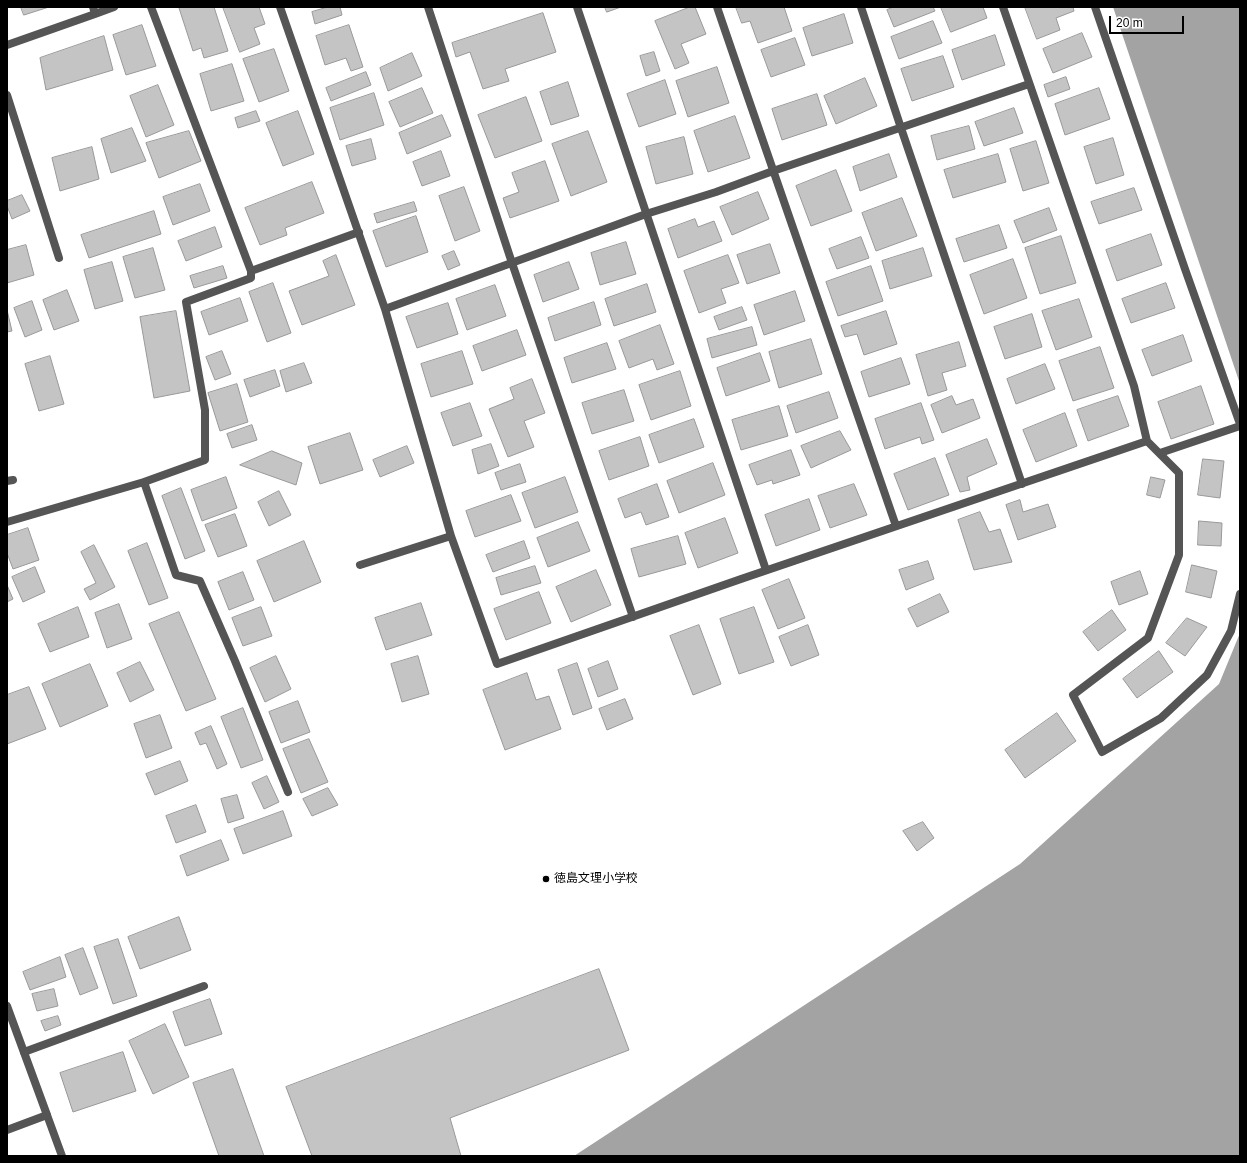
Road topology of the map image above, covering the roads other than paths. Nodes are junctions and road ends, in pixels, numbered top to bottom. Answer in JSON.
{"nodes":[{"id":1,"x":114,"y":7,"type":"edge"},
{"id":2,"x":151,"y":7,"type":"edge"},
{"id":3,"x":280,"y":7,"type":"edge"},
{"id":4,"x":428,"y":7,"type":"edge"},
{"id":5,"x":577,"y":7,"type":"edge"},
{"id":6,"x":717,"y":7,"type":"edge"},
{"id":7,"x":861,"y":7,"type":"edge"},
{"id":8,"x":1003,"y":7,"type":"edge"},
{"id":9,"x":1095,"y":7,"type":"edge"},
{"id":10,"x":94,"y":10,"type":"edge"},
{"id":11,"x":7,"y":45,"type":"edge"},
{"id":12,"x":1029,"y":84,"type":"junction"},
{"id":13,"x":7,"y":95,"type":"edge"},
{"id":14,"x":901,"y":128,"type":"junction"},
{"id":15,"x":773,"y":170,"type":"junction"},
{"id":16,"x":646,"y":214,"type":"junction"},
{"id":17,"x":359,"y":232,"type":"junction"},
{"id":18,"x":60,"y":258,"type":"dead end"},
{"id":19,"x":512,"y":263,"type":"junction"},
{"id":20,"x":251,"y":271,"type":"junction"},
{"id":21,"x":385,"y":309,"type":"junction"},
{"id":22,"x":1240,"y":425,"type":"edge"},
{"id":23,"x":1147,"y":441,"type":"junction"},
{"id":24,"x":1160,"y":453,"type":"junction"},
{"id":25,"x":144,"y":482,"type":"junction"},
{"id":26,"x":1022,"y":484,"type":"junction"},
{"id":27,"x":7,"y":522,"type":"edge"},
{"id":28,"x":896,"y":526,"type":"junction"},
{"id":29,"x":451,"y":536,"type":"junction"},
{"id":30,"x":360,"y":565,"type":"dead end"},
{"id":31,"x":766,"y":570,"type":"junction"},
{"id":32,"x":1240,"y":594,"type":"edge"},
{"id":33,"x":633,"y":616,"type":"junction"},
{"id":34,"x":288,"y":792,"type":"dead end"},
{"id":35,"x":204,"y":986,"type":"dead end"},
{"id":36,"x":7,"y":1006,"type":"edge"},
{"id":37,"x":24,"y":1052,"type":"junction"},
{"id":38,"x":47,"y":1115,"type":"junction"},
{"id":39,"x":7,"y":1130,"type":"edge"},
{"id":40,"x":62,"y":1156,"type":"edge"}],
"edges":[{"from":1,"to":10,"type":"street"},
{"from":2,"to":20,"type":"street"},
{"from":3,"to":17,"type":"street"},
{"from":4,"to":19,"type":"street"},
{"from":5,"to":16,"type":"street"},
{"from":6,"to":15,"type":"street"},
{"from":7,"to":14,"type":"street"},
{"from":8,"to":12,"type":"street"},
{"from":9,"to":22,"type":"street"},
{"from":10,"to":11,"type":"street"},
{"from":12,"to":14,"type":"street"},
{"from":12,"to":23,"type":"street"},
{"from":13,"to":18,"type":"street"},
{"from":14,"to":15,"type":"street"},
{"from":14,"to":26,"type":"street"},
{"from":15,"to":16,"type":"street"},
{"from":15,"to":28,"type":"street"},
{"from":16,"to":19,"type":"street"},
{"from":16,"to":31,"type":"street"},
{"from":17,"to":20,"type":"street"},
{"from":17,"to":21,"type":"street"},
{"from":19,"to":21,"type":"street"},
{"from":19,"to":33,"type":"street"},
{"from":20,"to":25,"type":"street"},
{"from":21,"to":29,"type":"street"},
{"from":22,"to":24,"type":"street"},
{"from":23,"to":24,"type":"street"},
{"from":23,"to":26,"type":"street"},
{"from":24,"to":32,"type":"street"},
{"from":25,"to":27,"type":"street"},
{"from":25,"to":34,"type":"street"},
{"from":26,"to":28,"type":"street"},
{"from":28,"to":31,"type":"street"},
{"from":29,"to":30,"type":"street"},
{"from":29,"to":33,"type":"street"},
{"from":31,"to":33,"type":"street"},
{"from":35,"to":37,"type":"street"},
{"from":36,"to":37,"type":"street"},
{"from":37,"to":38,"type":"street"},
{"from":38,"to":39,"type":"street"},
{"from":38,"to":40,"type":"street"}]}
